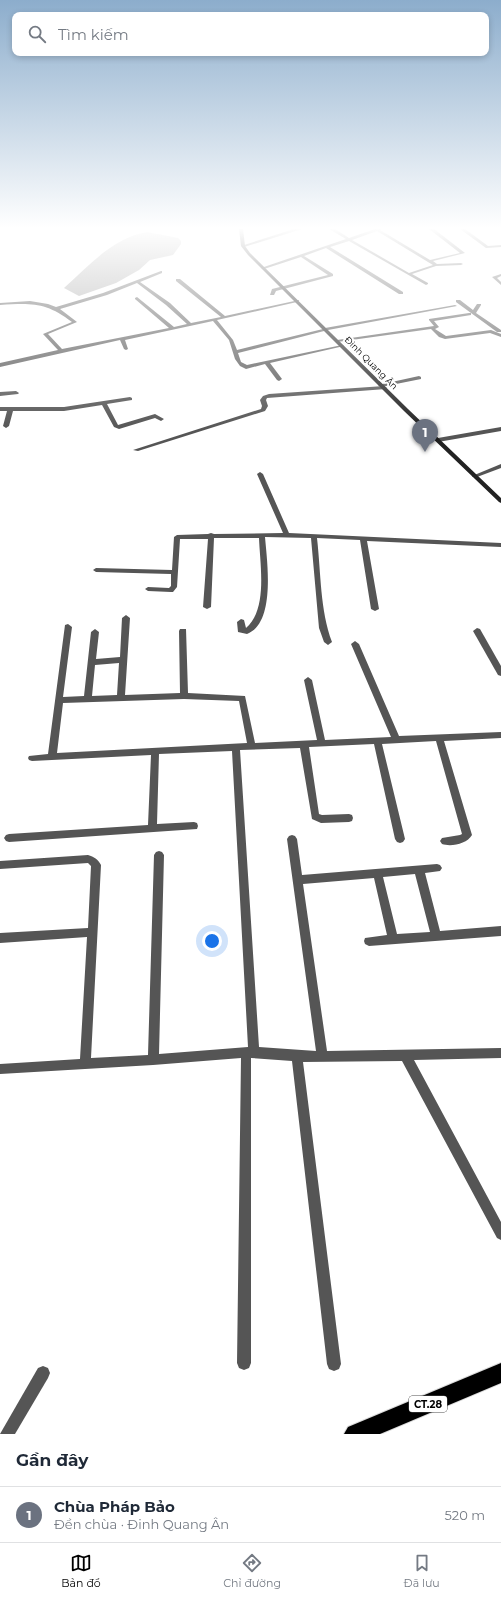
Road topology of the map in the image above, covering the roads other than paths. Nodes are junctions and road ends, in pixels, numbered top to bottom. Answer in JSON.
{"nodes":[{"id":1,"x":99,"y":296,"type":"edge"},
{"id":2,"x":157,"y":296,"type":"edge"},
{"id":3,"x":198,"y":296,"type":"edge"},
{"id":4,"x":292,"y":296,"type":"edge"},
{"id":5,"x":137,"y":298,"type":"dead end"},
{"id":6,"x":297,"y":301,"type":"junction"},
{"id":7,"x":458,"y":301,"type":"dead end"},
{"id":8,"x":0,"y":304,"type":"edge"},
{"id":9,"x":479,"y":305,"type":"dead end"},
{"id":10,"x":455,"y":306,"type":"dead end"},
{"id":11,"x":56,"y":309,"type":"junction"},
{"id":12,"x":471,"y":314,"type":"junction"},
{"id":13,"x":224,"y":317,"type":"junction"},
{"id":14,"x":214,"y":319,"type":"junction"},
{"id":15,"x":190,"y":325,"type":"junction"},
{"id":16,"x":432,"y":328,"type":"junction"},
{"id":17,"x":173,"y":329,"type":"junction"},
{"id":18,"x":325,"y":329,"type":"junction"},
{"id":19,"x":501,"y":332,"type":"edge"},
{"id":20,"x":501,"y":336,"type":"edge"},
{"id":21,"x":122,"y":339,"type":"junction"},
{"id":22,"x":339,"y":343,"type":"junction"},
{"id":23,"x":126,"y":349,"type":"dead end"},
{"id":24,"x":61,"y":351,"type":"junction"},
{"id":25,"x":235,"y":352,"type":"junction"},
{"id":26,"x":267,"y":363,"type":"junction"},
{"id":27,"x":0,"y":365,"type":"edge"},
{"id":28,"x":418,"y":378,"type":"dead end"},
{"id":29,"x":279,"y":379,"type":"dead end"},
{"id":30,"x":382,"y":386,"type":"junction"},
{"id":31,"x":16,"y":393,"type":"dead end"},
{"id":32,"x":0,"y":394,"type":"edge"},
{"id":33,"x":130,"y":399,"type":"dead end"},
{"id":34,"x":104,"y":403,"type":"junction"},
{"id":35,"x":0,"y":409,"type":"edge"},
{"id":36,"x":10,"y":410,"type":"junction"},
{"id":37,"x":162,"y":419,"type":"dead end"},
{"id":38,"x":6,"y":426,"type":"dead end"},
{"id":39,"x":501,"y":429,"type":"edge"},
{"id":40,"x":438,"y":440,"type":"junction"},
{"id":41,"x":136,"y":450,"type":"dead end"},
{"id":42,"x":501,"y":466,"type":"edge"},
{"id":43,"x":260,"y":474,"type":"dead end"},
{"id":44,"x":475,"y":476,"type":"junction"},
{"id":45,"x":501,"y":501,"type":"edge"},
{"id":46,"x":287,"y":535,"type":"junction"},
{"id":47,"x":211,"y":536,"type":"junction"},
{"id":48,"x":262,"y":536,"type":"junction"},
{"id":49,"x":314,"y":536,"type":"junction"},
{"id":50,"x":363,"y":538,"type":"junction"},
{"id":51,"x":501,"y":545,"type":"edge"},
{"id":52,"x":96,"y":570,"type":"dead end"},
{"id":53,"x":174,"y":572,"type":"junction"},
{"id":54,"x":148,"y":589,"type":"dead end"},
{"id":55,"x":207,"y":607,"type":"dead end"},
{"id":56,"x":375,"y":609,"type":"dead end"},
{"id":57,"x":126,"y":618,"type":"dead end"},
{"id":58,"x":240,"y":622,"type":"dead end"},
{"id":59,"x":68,"y":627,"type":"dead end"},
{"id":60,"x":183,"y":631,"type":"dead end"},
{"id":61,"x":477,"y":631,"type":"dead end"},
{"id":62,"x":95,"y":632,"type":"dead end"},
{"id":63,"x":328,"y":642,"type":"dead end"},
{"id":64,"x":355,"y":644,"type":"dead end"},
{"id":65,"x":123,"y":660,"type":"junction"},
{"id":66,"x":92,"y":662,"type":"junction"},
{"id":67,"x":501,"y":673,"type":"edge"},
{"id":68,"x":308,"y":680,"type":"dead end"},
{"id":69,"x":184,"y":696,"type":"junction"},
{"id":70,"x":121,"y":697,"type":"junction"},
{"id":71,"x":88,"y":699,"type":"junction"},
{"id":72,"x":59,"y":700,"type":"junction"},
{"id":73,"x":501,"y":735,"type":"edge"},
{"id":74,"x":439,"y":737,"type":"junction"},
{"id":75,"x":396,"y":739,"type":"junction"},
{"id":76,"x":377,"y":740,"type":"junction"},
{"id":77,"x":322,"y":743,"type":"junction"},
{"id":78,"x":304,"y":744,"type":"junction"},
{"id":79,"x":252,"y":746,"type":"junction"},
{"id":80,"x":236,"y":747,"type":"junction"},
{"id":81,"x":155,"y":752,"type":"junction"},
{"id":82,"x":52,"y":756,"type":"junction"},
{"id":83,"x":32,"y":758,"type":"dead end"},
{"id":84,"x":349,"y":818,"type":"dead end"},
{"id":85,"x":194,"y":826,"type":"dead end"},
{"id":86,"x":152,"y":829,"type":"junction"},
{"id":87,"x":9,"y":838,"type":"dead end"},
{"id":88,"x":292,"y":839,"type":"dead end"},
{"id":89,"x":400,"y":839,"type":"dead end"},
{"id":90,"x":445,"y":841,"type":"dead end"},
{"id":91,"x":159,"y":855,"type":"dead end"},
{"id":92,"x":0,"y":866,"type":"edge"},
{"id":93,"x":437,"y":868,"type":"dead end"},
{"id":94,"x":419,"y":870,"type":"junction"},
{"id":95,"x":378,"y":874,"type":"junction"},
{"id":96,"x":297,"y":880,"type":"junction"},
{"id":97,"x":501,"y":931,"type":"edge"},
{"id":98,"x":92,"y":932,"type":"junction"},
{"id":99,"x":436,"y":935,"type":"junction"},
{"id":100,"x":0,"y":938,"type":"edge"},
{"id":101,"x":393,"y":939,"type":"junction"},
{"id":102,"x":369,"y":941,"type":"dead end"},
{"id":103,"x":250,"y":1052,"type":"junction"},
{"id":104,"x":405,"y":1055,"type":"junction"},
{"id":105,"x":297,"y":1056,"type":"junction"},
{"id":106,"x":500,"y":1056,"type":"edge"},
{"id":107,"x":322,"y":1057,"type":"junction"},
{"id":108,"x":153,"y":1060,"type":"junction"},
{"id":109,"x":85,"y":1063,"type":"junction"},
{"id":110,"x":0,"y":1069,"type":"edge"},
{"id":111,"x":501,"y":1234,"type":"edge"},
{"id":112,"x":244,"y":1363,"type":"dead end"},
{"id":113,"x":334,"y":1364,"type":"dead end"},
{"id":114,"x":43,"y":1373,"type":"dead end"},
{"id":115,"x":501,"y":1373,"type":"edge"},
{"id":116,"x":7,"y":1434,"type":"edge"},
{"id":117,"x":355,"y":1434,"type":"edge"}],
"edges":[{"from":1,"to":11,"type":"street"},
{"from":2,"to":15,"type":"street"},
{"from":3,"to":13,"type":"street"},
{"from":4,"to":6,"type":"street","name":"Đinh Quang Ân"},
{"from":5,"to":17,"type":"street"},
{"from":6,"to":13,"type":"street"},
{"from":6,"to":18,"type":"street","name":"Đinh Quang Ân"},
{"from":7,"to":12,"type":"street"},
{"from":8,"to":11,"type":"street"},
{"from":9,"to":12,"type":"street"},
{"from":10,"to":18,"type":"street"},
{"from":11,"to":24,"type":"street"},
{"from":12,"to":16,"type":"street"},
{"from":12,"to":19,"type":"street"},
{"from":13,"to":14,"type":"street"},
{"from":14,"to":15,"type":"street"},
{"from":14,"to":25,"type":"street"},
{"from":15,"to":17,"type":"street"},
{"from":16,"to":20,"type":"street"},
{"from":16,"to":22,"type":"street"},
{"from":17,"to":21,"type":"street"},
{"from":18,"to":22,"type":"street","name":"Đinh Quang Ân"},
{"from":18,"to":25,"type":"street"},
{"from":21,"to":23,"type":"street"},
{"from":21,"to":24,"type":"street"},
{"from":22,"to":26,"type":"street"},
{"from":22,"to":30,"type":"street","name":"Đinh Quang Ân"},
{"from":24,"to":27,"type":"street"},
{"from":25,"to":26,"type":"street"},
{"from":26,"to":29,"type":"street"},
{"from":28,"to":30,"type":"street"},
{"from":30,"to":40,"type":"street","name":"Đinh Quang Ân"},
{"from":30,"to":41,"type":"street"},
{"from":31,"to":32,"type":"street"},
{"from":33,"to":34,"type":"street"},
{"from":34,"to":36,"type":"street"},
{"from":34,"to":37,"type":"street"},
{"from":35,"to":36,"type":"street"},
{"from":36,"to":38,"type":"street"},
{"from":39,"to":40,"type":"street"},
{"from":40,"to":44,"type":"street","name":"Đinh Quang Ân"},
{"from":42,"to":44,"type":"street"},
{"from":43,"to":46,"type":"street"},
{"from":44,"to":45,"type":"street","name":"Đinh Quang Ân"},
{"from":46,"to":48,"type":"street"},
{"from":46,"to":49,"type":"street"},
{"from":47,"to":48,"type":"street"},
{"from":47,"to":53,"type":"street"},
{"from":47,"to":55,"type":"street"},
{"from":48,"to":58,"type":"street"},
{"from":49,"to":50,"type":"street"},
{"from":49,"to":63,"type":"street"},
{"from":50,"to":51,"type":"street"},
{"from":50,"to":56,"type":"street"},
{"from":52,"to":53,"type":"street"},
{"from":53,"to":54,"type":"street"},
{"from":57,"to":65,"type":"street"},
{"from":59,"to":72,"type":"street"},
{"from":60,"to":69,"type":"street"},
{"from":61,"to":67,"type":"street"},
{"from":62,"to":66,"type":"street"},
{"from":64,"to":75,"type":"street"},
{"from":65,"to":66,"type":"street"},
{"from":65,"to":70,"type":"street"},
{"from":66,"to":71,"type":"street"},
{"from":68,"to":77,"type":"street"},
{"from":69,"to":70,"type":"street"},
{"from":69,"to":79,"type":"street"},
{"from":70,"to":71,"type":"street"},
{"from":71,"to":72,"type":"street"},
{"from":72,"to":82,"type":"street"},
{"from":73,"to":74,"type":"street"},
{"from":74,"to":75,"type":"street"},
{"from":74,"to":90,"type":"street"},
{"from":75,"to":76,"type":"street"},
{"from":76,"to":77,"type":"street"},
{"from":76,"to":89,"type":"street"},
{"from":77,"to":78,"type":"street"},
{"from":78,"to":79,"type":"street"},
{"from":78,"to":84,"type":"street"},
{"from":79,"to":80,"type":"street"},
{"from":80,"to":81,"type":"street"},
{"from":80,"to":103,"type":"street"},
{"from":81,"to":82,"type":"street"},
{"from":81,"to":86,"type":"street"},
{"from":82,"to":83,"type":"street"},
{"from":85,"to":86,"type":"street"},
{"from":86,"to":87,"type":"street"},
{"from":88,"to":96,"type":"street"},
{"from":91,"to":108,"type":"street"},
{"from":92,"to":98,"type":"street"},
{"from":93,"to":94,"type":"street"},
{"from":94,"to":95,"type":"street"},
{"from":94,"to":99,"type":"street"},
{"from":95,"to":96,"type":"street"},
{"from":95,"to":101,"type":"street"},
{"from":96,"to":107,"type":"street"},
{"from":97,"to":99,"type":"street"},
{"from":98,"to":100,"type":"street"},
{"from":98,"to":109,"type":"street"},
{"from":99,"to":101,"type":"street"},
{"from":101,"to":102,"type":"street"},
{"from":103,"to":105,"type":"street"},
{"from":103,"to":108,"type":"street"},
{"from":103,"to":112,"type":"street"},
{"from":104,"to":106,"type":"street"},
{"from":104,"to":107,"type":"street"},
{"from":104,"to":111,"type":"street"},
{"from":105,"to":107,"type":"street"},
{"from":105,"to":113,"type":"street"},
{"from":108,"to":109,"type":"street"},
{"from":109,"to":110,"type":"street"},
{"from":114,"to":116,"type":"street"},
{"from":115,"to":117,"type":"highway","number":"CT.28"}]}
